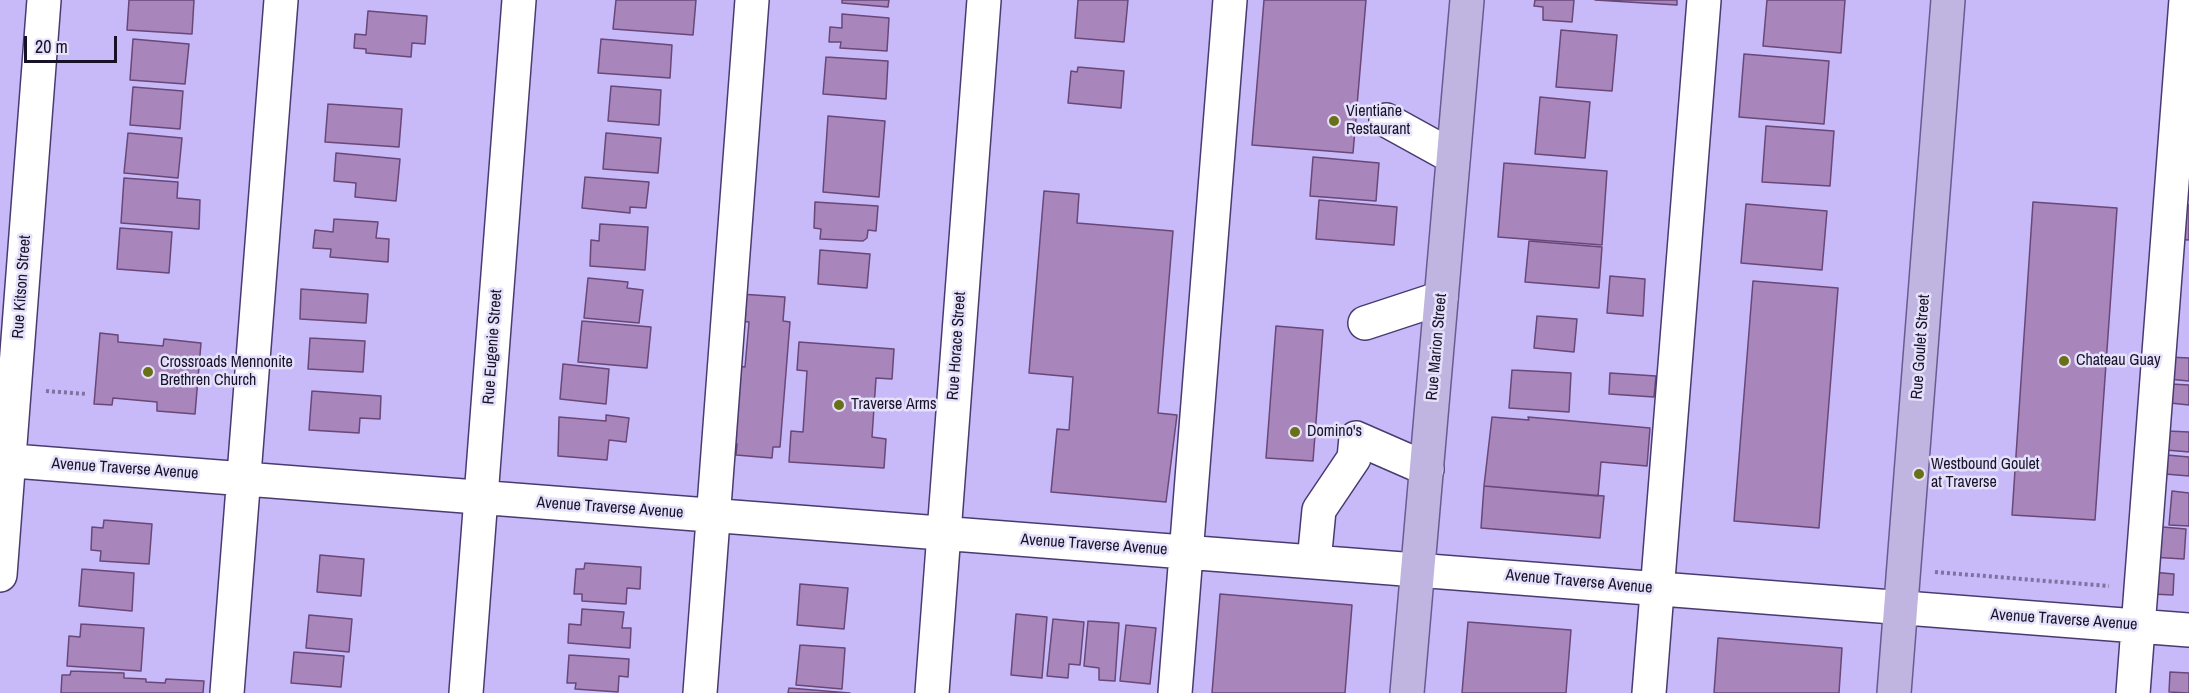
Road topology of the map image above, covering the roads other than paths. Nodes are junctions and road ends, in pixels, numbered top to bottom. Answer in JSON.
{"nodes":[{"id":1,"x":44,"y":0,"type":"edge"},
{"id":2,"x":281,"y":0,"type":"edge"},
{"id":3,"x":519,"y":0,"type":"edge"},
{"id":4,"x":752,"y":0,"type":"edge"},
{"id":5,"x":984,"y":0,"type":"edge"},
{"id":6,"x":1230,"y":0,"type":"edge"},
{"id":7,"x":1467,"y":0,"type":"edge"},
{"id":8,"x":1704,"y":0,"type":"edge"},
{"id":9,"x":1948,"y":0,"type":"edge"},
{"id":10,"x":2186,"y":0,"type":"edge"},
{"id":11,"x":1386,"y":120,"type":"dead end"},
{"id":12,"x":1453,"y":157,"type":"junction"},
{"id":13,"x":1442,"y":298,"type":"junction"},
{"id":14,"x":1365,"y":323,"type":"dead end"},
{"id":15,"x":5,"y":460,"type":"edge"},
{"id":16,"x":1427,"y":469,"type":"junction"},
{"id":17,"x":245,"y":477,"type":"junction"},
{"id":18,"x":482,"y":499,"type":"junction"},
{"id":19,"x":714,"y":516,"type":"junction"},
{"id":20,"x":944,"y":533,"type":"junction"},
{"id":21,"x":1187,"y":552,"type":"junction"},
{"id":22,"x":1314,"y":562,"type":"junction"},
{"id":23,"x":1419,"y":570,"type":"junction"},
{"id":24,"x":0,"y":575,"type":"edge"},
{"id":25,"x":1657,"y":588,"type":"junction"},
{"id":26,"x":1901,"y":607,"type":"junction"},
{"id":27,"x":2139,"y":613,"type":"junction"},
{"id":28,"x":2189,"y":630,"type":"edge"},
{"id":29,"x":227,"y":693,"type":"edge"},
{"id":30,"x":466,"y":693,"type":"edge"},
{"id":31,"x":700,"y":693,"type":"edge"},
{"id":32,"x":932,"y":693,"type":"edge"},
{"id":33,"x":1175,"y":693,"type":"edge"},
{"id":34,"x":1407,"y":693,"type":"edge"},
{"id":35,"x":1649,"y":693,"type":"edge"},
{"id":36,"x":1894,"y":693,"type":"edge"},
{"id":37,"x":2133,"y":693,"type":"edge"}],
"edges":[{"from":1,"to":15,"type":"street","name":"Rue Kitson Street"},
{"from":2,"to":17,"type":"street"},
{"from":3,"to":18,"type":"street","name":"Rue Eugenie Street"},
{"from":4,"to":19,"type":"street"},
{"from":5,"to":20,"type":"street","name":"Rue Horace Street"},
{"from":6,"to":21,"type":"street"},
{"from":7,"to":12,"type":"main road","name":"Rue Marion Street"},
{"from":8,"to":25,"type":"street"},
{"from":9,"to":26,"type":"main road","name":"Rue Goulet Street"},
{"from":10,"to":27,"type":"street"},
{"from":11,"to":12,"type":"street"},
{"from":12,"to":13,"type":"main road","name":"Rue Marion Street"},
{"from":13,"to":14,"type":"street"},
{"from":13,"to":16,"type":"main road","name":"Rue Marion Street"},
{"from":15,"to":17,"type":"street","name":"Avenue Traverse Avenue"},
{"from":15,"to":24,"type":"street","name":"Rue Kitson Street"},
{"from":16,"to":22,"type":"street"},
{"from":16,"to":23,"type":"main road","name":"Rue Marion Street"},
{"from":17,"to":18,"type":"street","name":"Avenue Traverse Avenue"},
{"from":17,"to":29,"type":"street"},
{"from":18,"to":19,"type":"street","name":"Avenue Traverse Avenue"},
{"from":18,"to":30,"type":"street","name":"Rue Eugenie Street"},
{"from":19,"to":20,"type":"street","name":"Avenue Traverse Avenue"},
{"from":19,"to":31,"type":"street"},
{"from":20,"to":21,"type":"street","name":"Avenue Traverse Avenue"},
{"from":20,"to":32,"type":"street","name":"Rue Horace Street"},
{"from":21,"to":22,"type":"street","name":"Avenue Traverse Avenue"},
{"from":21,"to":33,"type":"street"},
{"from":22,"to":23,"type":"street","name":"Avenue Traverse Avenue"},
{"from":23,"to":25,"type":"street","name":"Avenue Traverse Avenue"},
{"from":23,"to":34,"type":"main road","name":"Rue Marion Street"},
{"from":25,"to":26,"type":"street","name":"Avenue Traverse Avenue"},
{"from":25,"to":35,"type":"street"},
{"from":26,"to":27,"type":"street","name":"Avenue Traverse Avenue"},
{"from":26,"to":36,"type":"main road","name":"Rue Goulet Street"},
{"from":27,"to":28,"type":"street","name":"Avenue Traverse Avenue"},
{"from":27,"to":37,"type":"street"}]}
